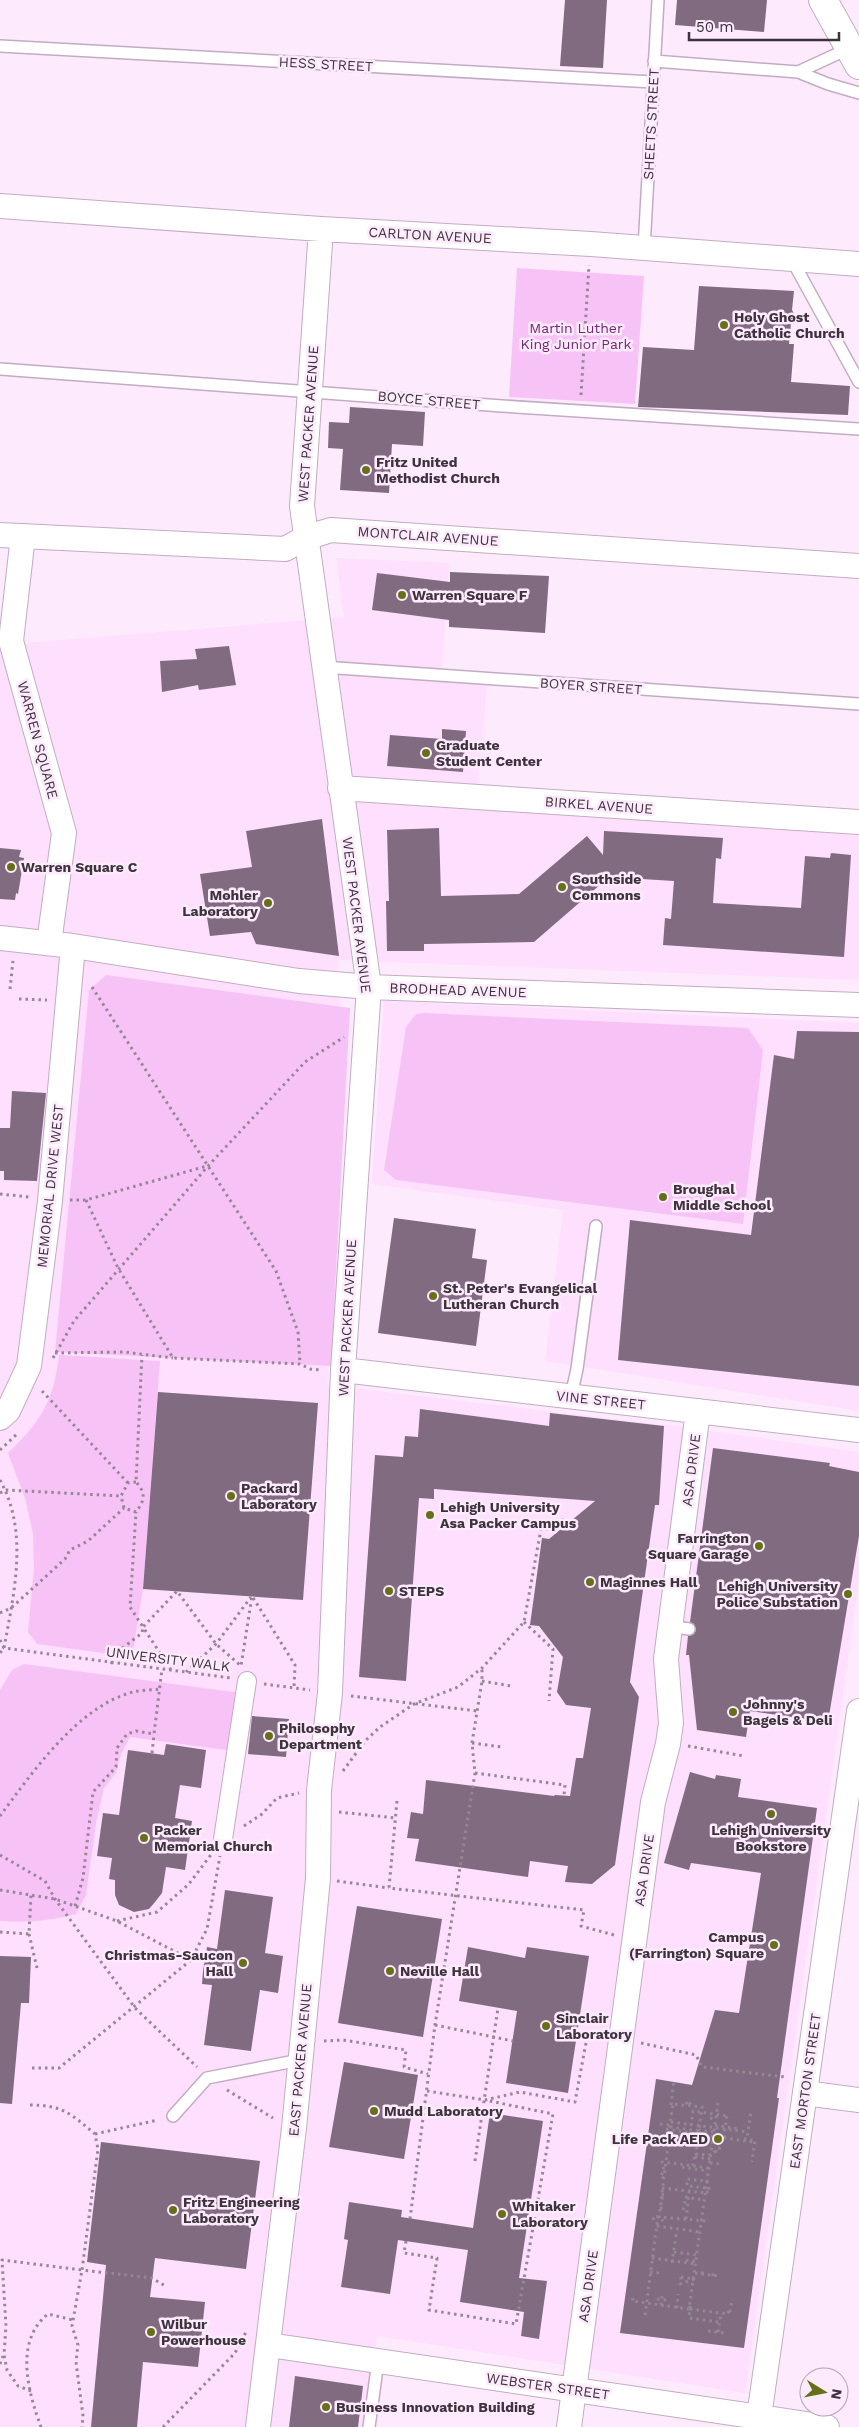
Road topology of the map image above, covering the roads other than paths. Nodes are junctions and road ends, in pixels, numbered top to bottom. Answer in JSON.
{"nodes":[{"id":1,"x":658,"y":0,"type":"edge"},
{"id":2,"x":823,"y":0,"type":"edge"},
{"id":3,"x":0,"y":46,"type":"edge"},
{"id":4,"x":854,"y":56,"type":"edge"},
{"id":5,"x":654,"y":61,"type":"junction"},
{"id":6,"x":798,"y":72,"type":"junction"},
{"id":7,"x":653,"y":82,"type":"junction"},
{"id":8,"x":859,"y":93,"type":"edge"},
{"id":9,"x":0,"y":206,"type":"edge"},
{"id":10,"x":321,"y":229,"type":"junction"},
{"id":11,"x":644,"y":248,"type":"junction"},
{"id":12,"x":792,"y":260,"type":"junction"},
{"id":13,"x":859,"y":264,"type":"edge"},
{"id":14,"x":0,"y":369,"type":"edge"},
{"id":15,"x":859,"y":382,"type":"edge"},
{"id":16,"x":310,"y":391,"type":"junction"},
{"id":17,"x":859,"y":429,"type":"edge"},
{"id":18,"x":11,"y":536,"type":"edge"},
{"id":19,"x":305,"y":538,"type":"junction"},
{"id":20,"x":859,"y":566,"type":"edge"},
{"id":21,"x":323,"y":667,"type":"junction"},
{"id":22,"x":859,"y":704,"type":"edge"},
{"id":23,"x":340,"y":788,"type":"junction"},
{"id":24,"x":859,"y":822,"type":"edge"},
{"id":25,"x":0,"y":938,"type":"edge"},
{"id":26,"x":49,"y":943,"type":"junction"},
{"id":27,"x":73,"y":946,"type":"junction"},
{"id":28,"x":368,"y":987,"type":"junction"},
{"id":29,"x":859,"y":1005,"type":"edge"},
{"id":30,"x":596,"y":1226,"type":"dead end"},
{"id":31,"x":343,"y":1370,"type":"junction"},
{"id":32,"x":571,"y":1396,"type":"junction"},
{"id":33,"x":698,"y":1411,"type":"junction"},
{"id":34,"x":0,"y":1418,"type":"edge"},
{"id":35,"x":859,"y":1430,"type":"edge"},
{"id":36,"x":247,"y":1681,"type":"road end"},
{"id":37,"x":330,"y":1693,"type":"joint"},
{"id":38,"x":859,"y":1711,"type":"edge"},
{"id":39,"x":855,"y":1764,"type":"edge"},
{"id":40,"x":223,"y":1839,"type":"road end"},
{"id":41,"x":300,"y":2060,"type":"junction"},
{"id":42,"x":806,"y":2086,"type":"junction"},
{"id":43,"x":859,"y":2100,"type":"edge"},
{"id":44,"x":173,"y":2116,"type":"road end"},
{"id":45,"x":270,"y":2335,"type":"junction"},
{"id":46,"x":378,"y":2361,"type":"junction"},
{"id":47,"x":574,"y":2390,"type":"junction"},
{"id":48,"x":773,"y":2421,"type":"edge"},
{"id":49,"x":258,"y":2427,"type":"edge"},
{"id":50,"x":369,"y":2427,"type":"edge"},
{"id":51,"x":569,"y":2427,"type":"edge"},
{"id":52,"x":827,"y":2427,"type":"edge"}],
"edges":[{"from":1,"to":5,"type":"lane","name":"SHEETS STREET"},
{"from":2,"to":4,"type":"main road"},
{"from":3,"to":7,"type":"lane","name":"HESS STREET"},
{"from":4,"to":6,"type":"lane"},
{"from":5,"to":6,"type":"lane"},
{"from":5,"to":7,"type":"lane","name":"SHEETS STREET"},
{"from":6,"to":8,"type":"lane"},
{"from":7,"to":11,"type":"lane","name":"SHEETS STREET"},
{"from":9,"to":10,"type":"street","name":"CARLTON AVENUE"},
{"from":10,"to":11,"type":"street","name":"CARLTON AVENUE"},
{"from":10,"to":16,"type":"street","name":"WEST PACKER AVENUE"},
{"from":11,"to":12,"type":"street","name":"CARLTON AVENUE"},
{"from":12,"to":13,"type":"street","name":"CARLTON AVENUE"},
{"from":12,"to":15,"type":"lane"},
{"from":14,"to":16,"type":"lane","name":"BOYCE STREET"},
{"from":16,"to":17,"type":"lane","name":"BOYCE STREET"},
{"from":16,"to":19,"type":"street","name":"WEST PACKER AVENUE"},
{"from":18,"to":19,"type":"street","name":"MONTCLAIR AVENUE"},
{"from":18,"to":26,"type":"street","name":"WARREN SQUARE"},
{"from":19,"to":20,"type":"street","name":"MONTCLAIR AVENUE"},
{"from":19,"to":21,"type":"street","name":"WEST PACKER AVENUE"},
{"from":21,"to":22,"type":"lane","name":"BOYER STREET"},
{"from":21,"to":23,"type":"street","name":"WEST PACKER AVENUE"},
{"from":23,"to":24,"type":"street","name":"BIRKEL AVENUE"},
{"from":23,"to":28,"type":"street","name":"WEST PACKER AVENUE"},
{"from":25,"to":26,"type":"street","name":"BRODHEAD AVENUE"},
{"from":26,"to":27,"type":"street","name":"BRODHEAD AVENUE"},
{"from":27,"to":28,"type":"street","name":"BRODHEAD AVENUE"},
{"from":27,"to":34,"type":"street","name":"MEMORIAL DRIVE WEST"},
{"from":28,"to":29,"type":"street","name":"BRODHEAD AVENUE"},
{"from":28,"to":31,"type":"street","name":"WEST PACKER AVENUE"},
{"from":30,"to":32,"type":"lane"},
{"from":31,"to":32,"type":"street","name":"VINE STREET"},
{"from":31,"to":37,"type":"street","name":"WEST PACKER AVENUE"},
{"from":32,"to":33,"type":"street","name":"VINE STREET"},
{"from":33,"to":35,"type":"street","name":"VINE STREET"},
{"from":33,"to":47,"type":"street","name":"ASA DRIVE"},
{"from":36,"to":40,"type":"street"},
{"from":37,"to":41,"type":"street","name":"EAST PACKER AVENUE"},
{"from":38,"to":39,"type":"street","name":"EAST MORTON STREET"},
{"from":39,"to":42,"type":"street","name":"EAST MORTON STREET"},
{"from":41,"to":44,"type":"lane"},
{"from":41,"to":45,"type":"street","name":"EAST PACKER AVENUE"},
{"from":42,"to":43,"type":"street"},
{"from":42,"to":48,"type":"street","name":"EAST MORTON STREET"},
{"from":45,"to":46,"type":"street","name":"WEBSTER STREET"},
{"from":45,"to":49,"type":"street","name":"EAST PACKER AVENUE"},
{"from":46,"to":47,"type":"street","name":"WEBSTER STREET"},
{"from":46,"to":50,"type":"lane"},
{"from":47,"to":48,"type":"street","name":"WEBSTER STREET"},
{"from":47,"to":51,"type":"street","name":"ASA DRIVE"},
{"from":48,"to":52,"type":"street","name":"WEBSTER STREET"}]}
